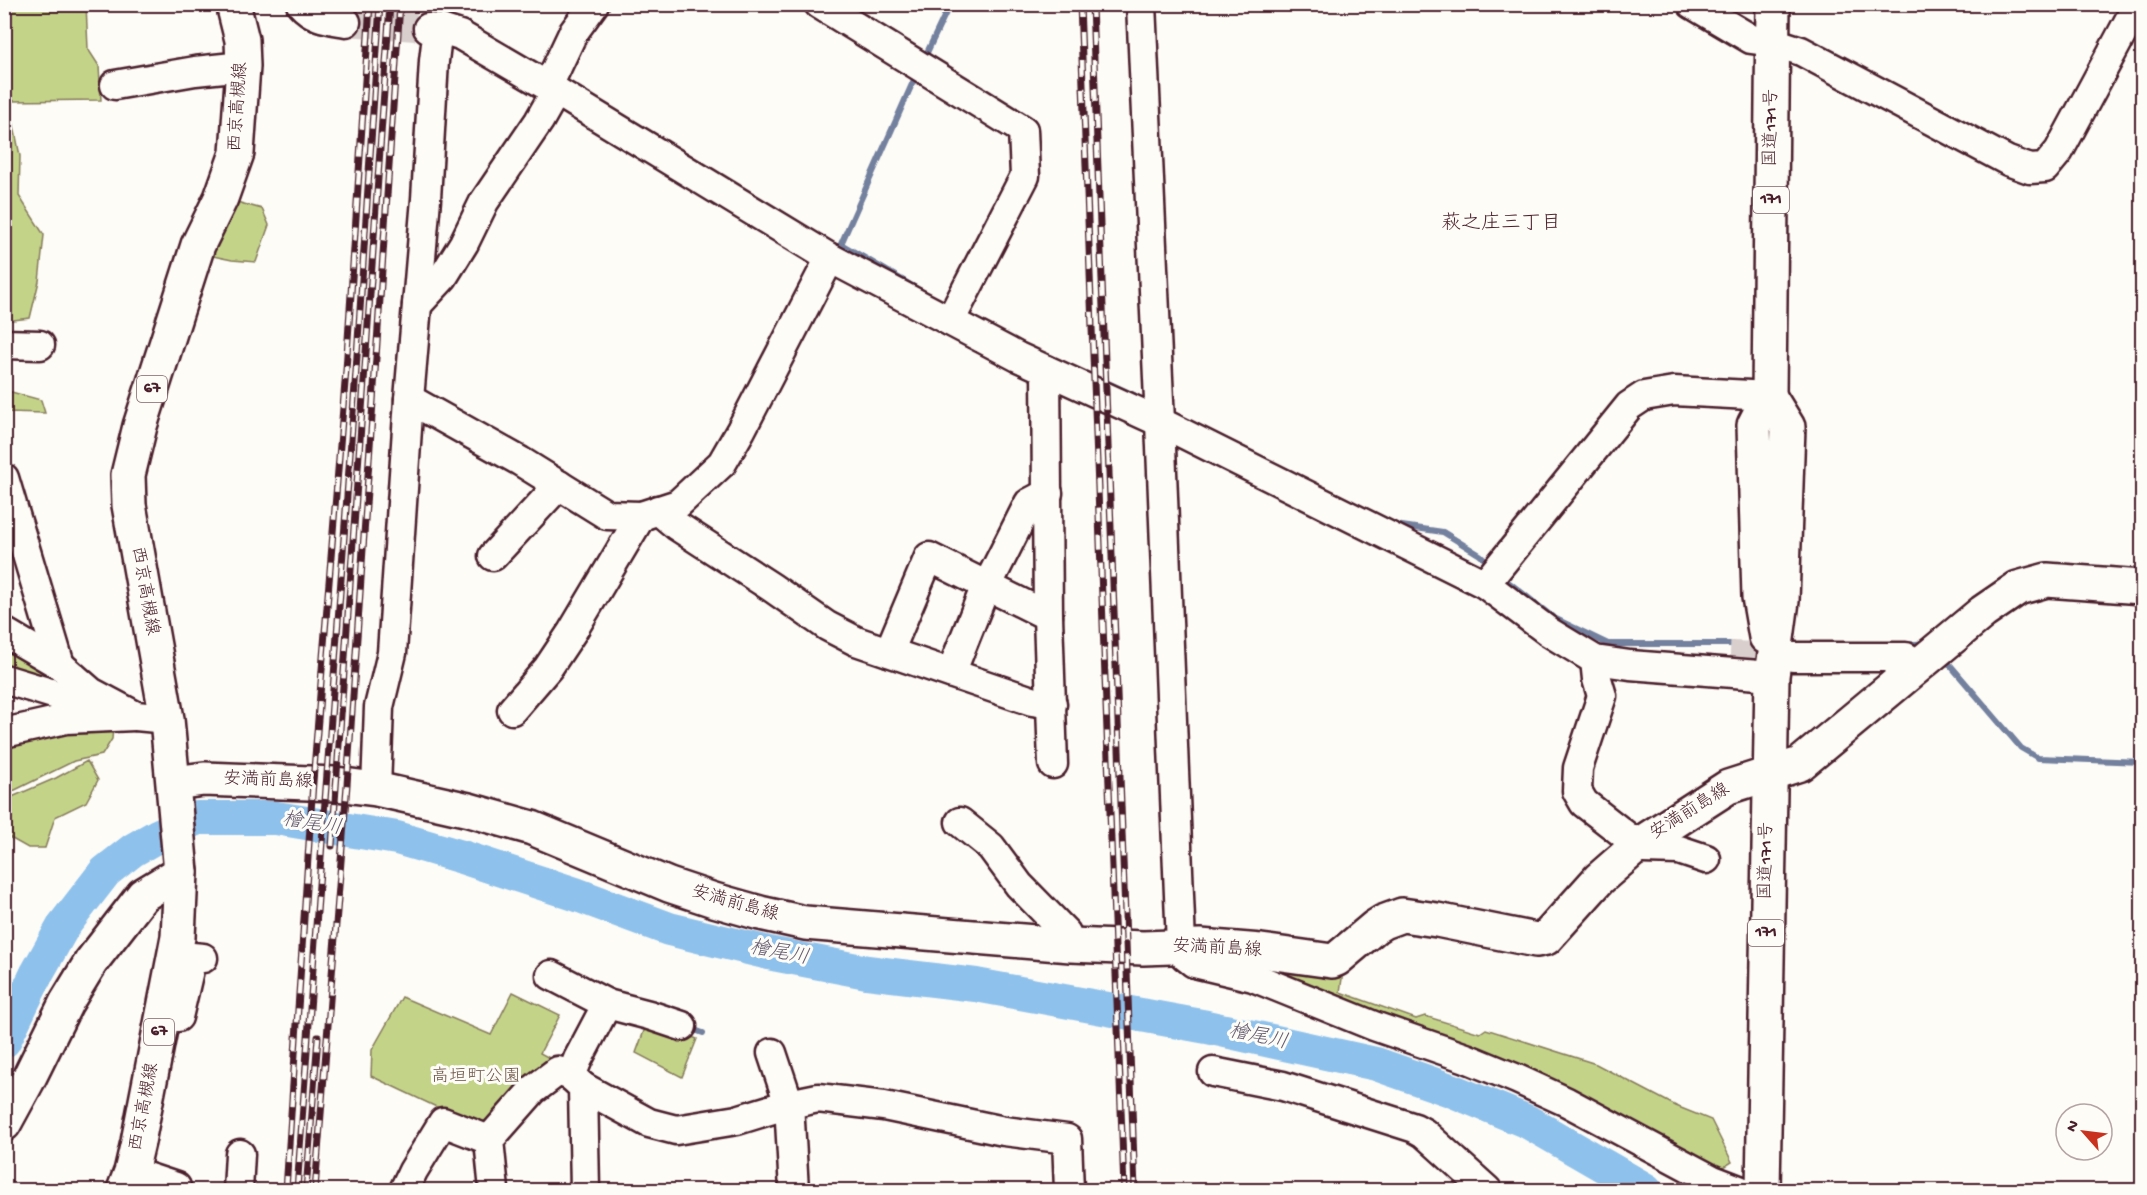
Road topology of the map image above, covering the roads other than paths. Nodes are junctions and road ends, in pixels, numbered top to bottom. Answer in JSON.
{"nodes":[{"id":1,"x":232,"y":4,"type":"edge"},
{"id":2,"x":301,"y":4,"type":"edge"},
{"id":3,"x":594,"y":4,"type":"edge"},
{"id":4,"x":819,"y":4,"type":"edge"},
{"id":5,"x":1141,"y":4,"type":"edge"},
{"id":6,"x":1692,"y":4,"type":"edge"},
{"id":7,"x":1773,"y":4,"type":"edge"},
{"id":8,"x":2138,"y":4,"type":"edge"},
{"id":9,"x":346,"y":22,"type":"tunnel mouth"},
{"id":10,"x":1773,"y":42,"type":"junction"},
{"id":11,"x":243,"y":66,"type":"junction"},
{"id":12,"x":116,"y":85,"type":"dead end"},
{"id":13,"x":552,"y":88,"type":"junction"},
{"id":14,"x":831,"y":258,"type":"junction"},
{"id":15,"x":417,"y":305,"type":"junction"},
{"id":16,"x":950,"y":321,"type":"junction"},
{"id":17,"x":4,"y":344,"type":"edge"},
{"id":18,"x":40,"y":345,"type":"dead end"},
{"id":19,"x":1046,"y":370,"type":"junction"},
{"id":20,"x":1769,"y":396,"type":"junction"},
{"id":21,"x":409,"y":399,"type":"junction"},
{"id":22,"x":1160,"y":422,"type":"junction"},
{"id":23,"x":4,"y":478,"type":"edge"},
{"id":24,"x":559,"y":485,"type":"junction"},
{"id":25,"x":1048,"y":493,"type":"junction"},
{"id":26,"x":650,"y":513,"type":"junction"},
{"id":27,"x":493,"y":556,"type":"dead end"},
{"id":28,"x":1492,"y":575,"type":"junction"},
{"id":29,"x":987,"y":585,"type":"junction"},
{"id":30,"x":2142,"y":587,"type":"edge"},
{"id":31,"x":1048,"y":616,"type":"junction"},
{"id":32,"x":4,"y":632,"type":"edge"},
{"id":33,"x":889,"y":652,"type":"junction"},
{"id":34,"x":1730,"y":655,"type":"tunnel mouth"},
{"id":35,"x":1595,"y":660,"type":"junction"},
{"id":36,"x":1630,"y":665,"type":"junction"},
{"id":37,"x":60,"y":666,"type":"junction"},
{"id":38,"x":1920,"y":666,"type":"junction"},
{"id":39,"x":1783,"y":667,"type":"junction"},
{"id":40,"x":951,"y":673,"type":"junction"},
{"id":41,"x":4,"y":679,"type":"edge"},
{"id":42,"x":1052,"y":705,"type":"junction"},
{"id":43,"x":512,"y":710,"type":"dead end"},
{"id":44,"x":103,"y":716,"type":"junction"},
{"id":45,"x":151,"y":717,"type":"junction"},
{"id":46,"x":4,"y":733,"type":"edge"},
{"id":47,"x":1053,"y":764,"type":"dead end"},
{"id":48,"x":1769,"y":774,"type":"junction"},
{"id":49,"x":376,"y":789,"type":"junction"},
{"id":50,"x":174,"y":790,"type":"junction"},
{"id":51,"x":960,"y":822,"type":"dead end"},
{"id":52,"x":1638,"y":845,"type":"junction"},
{"id":53,"x":1706,"y":859,"type":"dead end"},
{"id":54,"x":180,"y":864,"type":"junction"},
{"id":55,"x":1071,"y":945,"type":"junction"},
{"id":56,"x":1181,"y":945,"type":"junction"},
{"id":57,"x":203,"y":958,"type":"dead end"},
{"id":58,"x":551,"y":975,"type":"dead end"},
{"id":59,"x":607,"y":1004,"type":"junction"},
{"id":60,"x":161,"y":1022,"type":"junction"},
{"id":61,"x":682,"y":1026,"type":"dead end"},
{"id":62,"x":772,"y":1053,"type":"dead end"},
{"id":63,"x":1213,"y":1072,"type":"dead end"},
{"id":64,"x":577,"y":1082,"type":"junction"},
{"id":65,"x":789,"y":1104,"type":"junction"},
{"id":66,"x":4,"y":1124,"type":"edge"},
{"id":67,"x":489,"y":1140,"type":"junction"},
{"id":68,"x":240,"y":1154,"type":"dead end"},
{"id":69,"x":128,"y":1181,"type":"edge"},
{"id":70,"x":176,"y":1187,"type":"dead end"},
{"id":71,"x":238,"y":1191,"type":"edge"},
{"id":72,"x":404,"y":1191,"type":"edge"},
{"id":73,"x":494,"y":1191,"type":"edge"},
{"id":74,"x":585,"y":1191,"type":"edge"},
{"id":75,"x":794,"y":1191,"type":"edge"},
{"id":76,"x":1070,"y":1191,"type":"edge"},
{"id":77,"x":1487,"y":1191,"type":"edge"},
{"id":78,"x":1739,"y":1191,"type":"edge"},
{"id":79,"x":1763,"y":1191,"type":"edge"}],
"edges":[{"from":1,"to":11,"type":"main road","name":"西京高槻線","number":"67"},
{"from":2,"to":9,"type":"street"},
{"from":3,"to":13,"type":"street"},
{"from":4,"to":16,"type":"street"},
{"from":5,"to":22,"type":"street"},
{"from":6,"to":10,"type":"street"},
{"from":7,"to":10,"type":"main road","name":"国道171号","number":"171"},
{"from":8,"to":10,"type":"street"},
{"from":10,"to":20,"type":"main road","name":"国道171号","number":"171"},
{"from":11,"to":12,"type":"street"},
{"from":11,"to":45,"type":"main road","name":"西京高槻線","number":"67"},
{"from":13,"to":14,"type":"street"},
{"from":13,"to":15,"type":"street"},
{"from":13,"to":15,"type":"street"},
{"from":14,"to":16,"type":"street"},
{"from":14,"to":26,"type":"street"},
{"from":15,"to":21,"type":"street"},
{"from":16,"to":19,"type":"street"},
{"from":17,"to":18,"type":"street"},
{"from":19,"to":22,"type":"street"},
{"from":19,"to":25,"type":"street"},
{"from":20,"to":28,"type":"street"},
{"from":20,"to":39,"type":"main road","name":"国道171号","number":"171"},
{"from":21,"to":24,"type":"street"},
{"from":21,"to":49,"type":"street"},
{"from":22,"to":28,"type":"street"},
{"from":22,"to":56,"type":"street"},
{"from":23,"to":37,"type":"street"},
{"from":24,"to":26,"type":"street"},
{"from":24,"to":27,"type":"street"},
{"from":25,"to":29,"type":"street"},
{"from":25,"to":31,"type":"street"},
{"from":26,"to":33,"type":"street"},
{"from":26,"to":43,"type":"street"},
{"from":28,"to":35,"type":"street"},
{"from":29,"to":31,"type":"street"},
{"from":29,"to":33,"type":"street"},
{"from":29,"to":40,"type":"street"},
{"from":30,"to":38,"type":"main road","name":"安満前島線"},
{"from":31,"to":42,"type":"street"},
{"from":32,"to":37,"type":"street"},
{"from":33,"to":40,"type":"street"},
{"from":34,"to":36,"type":"street"},
{"from":35,"to":36,"type":"street"},
{"from":35,"to":52,"type":"street"},
{"from":36,"to":39,"type":"street"},
{"from":37,"to":45,"type":"street"},
{"from":38,"to":39,"type":"street"},
{"from":38,"to":48,"type":"main road","name":"安満前島線"},
{"from":39,"to":48,"type":"main road","name":"国道171号","number":"171"},
{"from":40,"to":42,"type":"street"},
{"from":41,"to":44,"type":"street"},
{"from":42,"to":47,"type":"street"},
{"from":44,"to":45,"type":"street"},
{"from":44,"to":46,"type":"street"},
{"from":45,"to":50,"type":"main road","name":"西京高槻線","number":"67"},
{"from":48,"to":52,"type":"main road","name":"安満前島線"},
{"from":48,"to":79,"type":"main road","name":"国道171号","number":"171"},
{"from":49,"to":50,"type":"main road","name":"安満前島線"},
{"from":49,"to":55,"type":"main road","name":"安満前島線"},
{"from":50,"to":54,"type":"main road","name":"西京高槻線","number":"67"},
{"from":51,"to":55,"type":"street"},
{"from":52,"to":53,"type":"street"},
{"from":52,"to":56,"type":"main road","name":"安満前島線"},
{"from":54,"to":60,"type":"main road","name":"西京高槻線","number":"67"},
{"from":54,"to":66,"type":"main road"},
{"from":55,"to":56,"type":"main road","name":"安満前島線"},
{"from":56,"to":78,"type":"street"},
{"from":57,"to":60,"type":"street"},
{"from":58,"to":59,"type":"street"},
{"from":59,"to":61,"type":"street"},
{"from":59,"to":64,"type":"street"},
{"from":60,"to":69,"type":"main road","name":"西京高槻線","number":"67"},
{"from":62,"to":65,"type":"street"},
{"from":63,"to":77,"type":"street"},
{"from":64,"to":65,"type":"street"},
{"from":64,"to":67,"type":"street"},
{"from":64,"to":74,"type":"street"},
{"from":65,"to":75,"type":"street"},
{"from":65,"to":76,"type":"street"},
{"from":67,"to":72,"type":"street"},
{"from":67,"to":73,"type":"street"},
{"from":68,"to":71,"type":"street"},
{"from":69,"to":70,"type":"street"}]}
